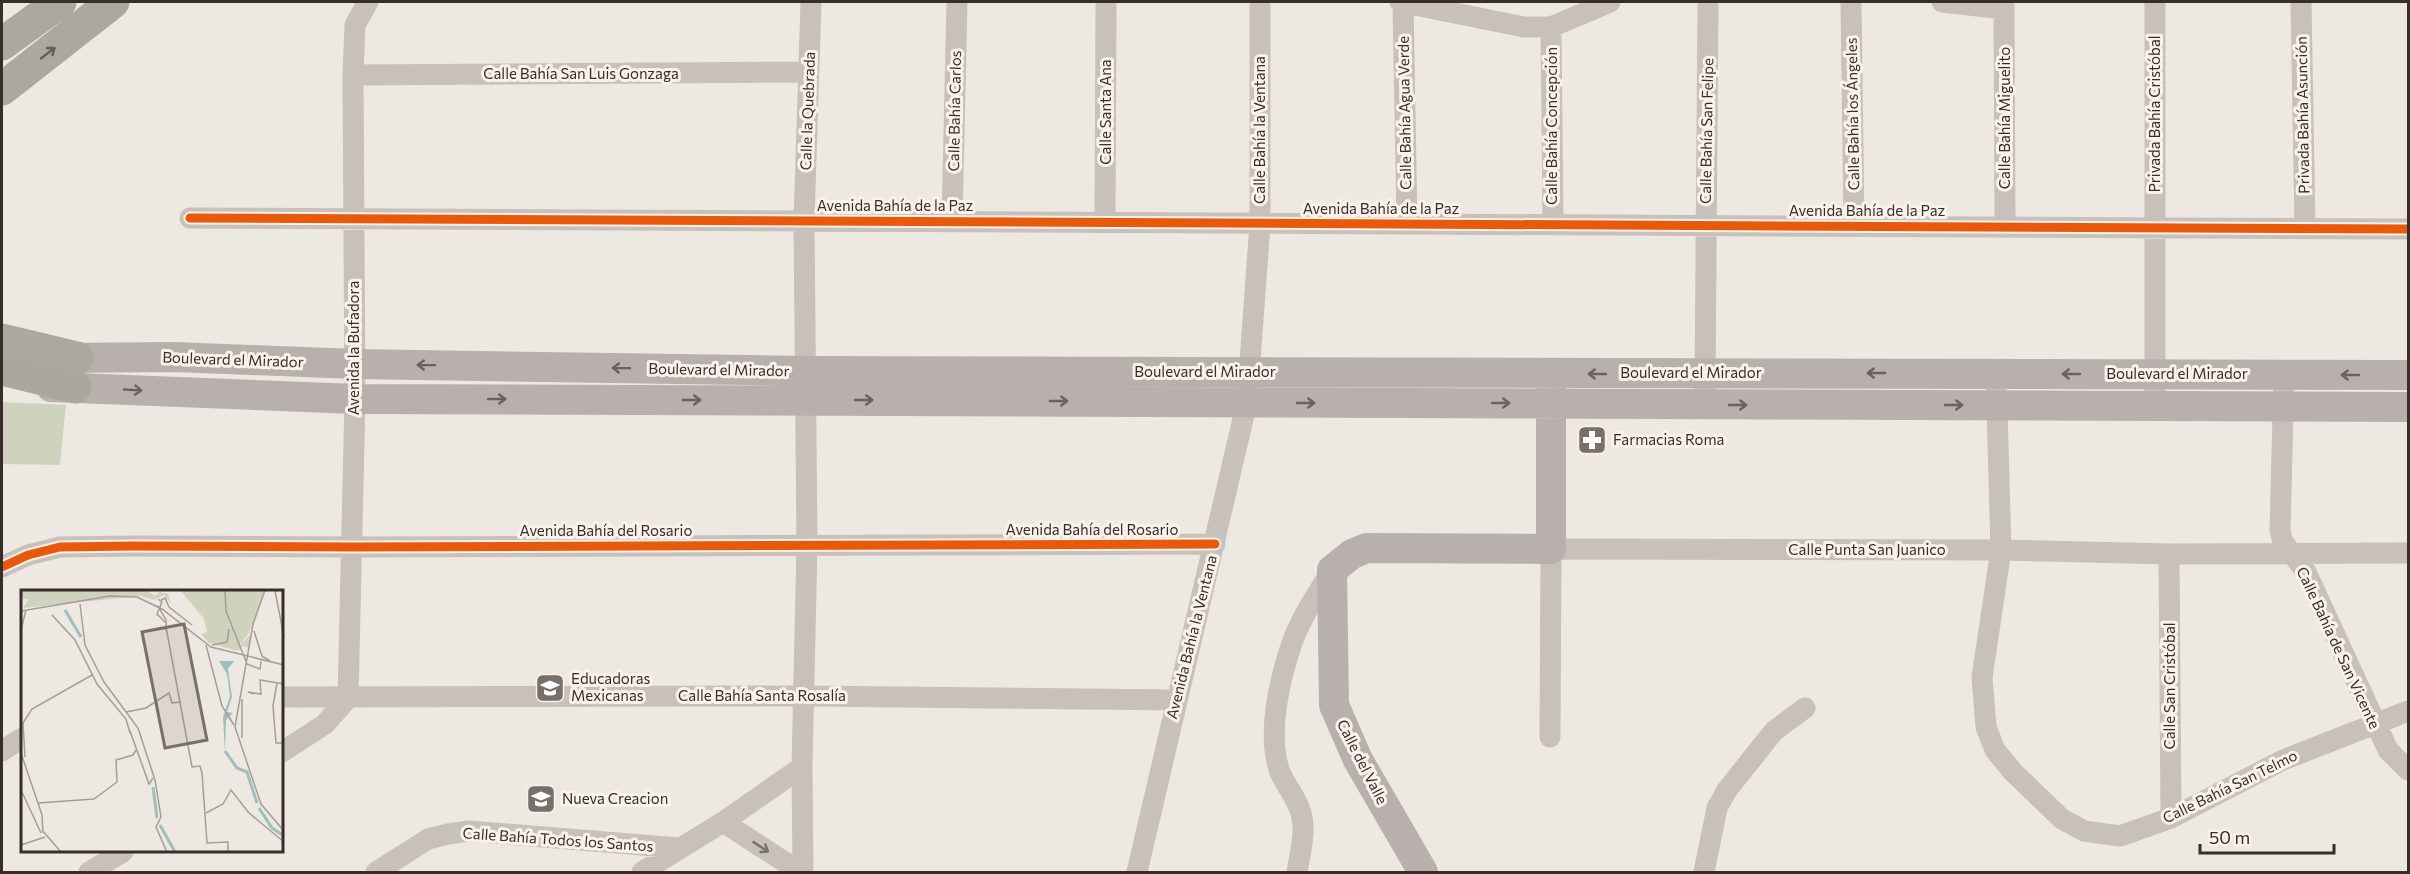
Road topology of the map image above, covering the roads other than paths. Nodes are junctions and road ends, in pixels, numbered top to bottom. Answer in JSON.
{"nodes":[{"id":1,"x":60,"y":2,"type":"edge"},
{"id":2,"x":113,"y":2,"type":"edge"},
{"id":3,"x":368,"y":2,"type":"edge"},
{"id":4,"x":811,"y":2,"type":"edge"},
{"id":5,"x":957,"y":2,"type":"edge"},
{"id":6,"x":1106,"y":2,"type":"edge"},
{"id":7,"x":1260,"y":2,"type":"edge"},
{"id":8,"x":1402,"y":2,"type":"edge"},
{"id":9,"x":1610,"y":2,"type":"edge"},
{"id":10,"x":1708,"y":2,"type":"edge"},
{"id":11,"x":1851,"y":2,"type":"edge"},
{"id":12,"x":1942,"y":2,"type":"edge"},
{"id":13,"x":2155,"y":2,"type":"edge"},
{"id":14,"x":2301,"y":2,"type":"edge"},
{"id":15,"x":2004,"y":5,"type":"edge"},
{"id":16,"x":1551,"y":27,"type":"junction"},
{"id":17,"x":2,"y":44,"type":"edge"},
{"id":18,"x":809,"y":72,"type":"junction"},
{"id":19,"x":353,"y":75,"type":"junction"},
{"id":20,"x":2,"y":89,"type":"edge"},
{"id":21,"x":190,"y":218,"type":"dead end"},
{"id":22,"x":354,"y":218,"type":"junction"},
{"id":23,"x":804,"y":221,"type":"junction"},
{"id":24,"x":952,"y":221,"type":"junction"},
{"id":25,"x":1105,"y":222,"type":"junction"},
{"id":26,"x":1260,"y":224,"type":"junction"},
{"id":27,"x":1407,"y":224,"type":"junction"},
{"id":28,"x":1552,"y":225,"type":"junction"},
{"id":29,"x":1706,"y":225,"type":"junction"},
{"id":30,"x":1854,"y":226,"type":"junction"},
{"id":31,"x":2005,"y":227,"type":"junction"},
{"id":32,"x":2155,"y":227,"type":"junction"},
{"id":33,"x":2305,"y":228,"type":"junction"},
{"id":34,"x":2409,"y":229,"type":"edge"},
{"id":35,"x":2,"y":340,"type":"edge"},
{"id":36,"x":2,"y":361,"type":"edge"},
{"id":37,"x":355,"y":364,"type":"junction"},
{"id":38,"x":2,"y":369,"type":"edge"},
{"id":39,"x":76,"y":372,"type":"junction"},
{"id":40,"x":1249,"y":372,"type":"junction"},
{"id":41,"x":1705,"y":373,"type":"junction"},
{"id":42,"x":1551,"y":374,"type":"junction"},
{"id":43,"x":1996,"y":374,"type":"junction"},
{"id":44,"x":2155,"y":374,"type":"junction"},
{"id":45,"x":2284,"y":375,"type":"junction"},
{"id":46,"x":2409,"y":375,"type":"edge"},
{"id":47,"x":2,"y":385,"type":"edge"},
{"id":48,"x":805,"y":386,"type":"junction"},
{"id":49,"x":355,"y":399,"type":"junction"},
{"id":50,"x":1247,"y":402,"type":"junction"},
{"id":51,"x":1550,"y":404,"type":"junction"},
{"id":52,"x":1704,"y":405,"type":"junction"},
{"id":53,"x":1997,"y":405,"type":"junction"},
{"id":54,"x":2155,"y":406,"type":"junction"},
{"id":55,"x":2284,"y":406,"type":"junction"},
{"id":56,"x":2409,"y":407,"type":"edge"},
{"id":57,"x":1215,"y":544,"type":"junction"},
{"id":58,"x":807,"y":545,"type":"junction"},
{"id":59,"x":352,"y":547,"type":"junction"},
{"id":60,"x":1551,"y":549,"type":"junction"},
{"id":61,"x":2001,"y":550,"type":"junction"},
{"id":62,"x":2290,"y":552,"type":"junction"},
{"id":63,"x":2409,"y":553,"type":"edge"},
{"id":64,"x":2169,"y":554,"type":"junction"},
{"id":65,"x":2,"y":567,"type":"edge"},
{"id":66,"x":1332,"y":570,"type":"junction"},
{"id":67,"x":805,"y":696,"type":"junction"},
{"id":68,"x":284,"y":697,"type":"edge"},
{"id":69,"x":348,"y":698,"type":"junction"},
{"id":70,"x":1176,"y":700,"type":"junction"},
{"id":71,"x":1805,"y":708,"type":"dead end"},
{"id":72,"x":2409,"y":711,"type":"edge"},
{"id":73,"x":2374,"y":723,"type":"junction"},
{"id":74,"x":1550,"y":737,"type":"dead end"},
{"id":75,"x":21,"y":739,"type":"edge"},
{"id":76,"x":2,"y":751,"type":"edge"},
{"id":77,"x":284,"y":751,"type":"edge"},
{"id":78,"x":802,"y":767,"type":"junction"},
{"id":79,"x":2409,"y":770,"type":"edge"},
{"id":80,"x":2171,"y":819,"type":"junction"},
{"id":81,"x":723,"y":822,"type":"junction"},
{"id":82,"x":679,"y":848,"type":"junction"},
{"id":83,"x":121,"y":853,"type":"edge"},
{"id":84,"x":89,"y":873,"type":"edge"},
{"id":85,"x":376,"y":873,"type":"edge"},
{"id":86,"x":642,"y":873,"type":"edge"},
{"id":87,"x":801,"y":873,"type":"edge"},
{"id":88,"x":1137,"y":873,"type":"edge"},
{"id":89,"x":1297,"y":873,"type":"edge"},
{"id":90,"x":1423,"y":873,"type":"edge"},
{"id":91,"x":1704,"y":873,"type":"edge"}],
"edges":[{"from":1,"to":17,"type":"highway"},
{"from":20,"to":2,"type":"highway","one_way":true},
{"from":3,"to":19,"type":"street","name":"Avenida la Bufadora"},
{"from":4,"to":18,"type":"street","name":"Calle la Quebrada"},
{"from":5,"to":24,"type":"street","name":"Calle Bahía Carlos"},
{"from":6,"to":25,"type":"street","name":"Calle Santa Ana"},
{"from":7,"to":26,"type":"street","name":"Calle Bahía la Ventana"},
{"from":8,"to":16,"type":"street"},
{"from":8,"to":27,"type":"street","name":"Calle Bahía Agua Verde"},
{"from":9,"to":16,"type":"street"},
{"from":10,"to":29,"type":"street","name":"Calle Bahía San Felipe"},
{"from":11,"to":30,"type":"street","name":"Calle Bahía los Ángeles"},
{"from":12,"to":15,"type":"street"},
{"from":13,"to":32,"type":"street","name":"Privada Bahía Cristóbal"},
{"from":14,"to":33,"type":"street","name":"Privada Bahía Asunción"},
{"from":15,"to":31,"type":"street","name":"Calle Bahía Miguelito"},
{"from":16,"to":28,"type":"street","name":"Calle Bahía Concepción"},
{"from":18,"to":19,"type":"street","name":"Calle Bahía San Luis Gonzaga"},
{"from":18,"to":23,"type":"street","name":"Calle la Quebrada"},
{"from":19,"to":22,"type":"street","name":"Avenida la Bufadora"},
{"from":21,"to":22,"type":"street","name":"Avenida Bahía de la Paz"},
{"from":22,"to":23,"type":"street","name":"Avenida Bahía de la Paz"},
{"from":22,"to":37,"type":"street","name":"Avenida la Bufadora"},
{"from":23,"to":24,"type":"street","name":"Avenida Bahía de la Paz"},
{"from":23,"to":48,"type":"street","name":"Calle la Quebrada"},
{"from":24,"to":25,"type":"street","name":"Avenida Bahía de la Paz"},
{"from":25,"to":26,"type":"street","name":"Avenida Bahía de la Paz"},
{"from":26,"to":27,"type":"street","name":"Avenida Bahía de la Paz"},
{"from":26,"to":40,"type":"street","name":"Calle Bahía la Ventana"},
{"from":27,"to":28,"type":"street","name":"Avenida Bahía de la Paz"},
{"from":28,"to":29,"type":"street","name":"Avenida Bahía de la Paz"},
{"from":29,"to":30,"type":"street","name":"Avenida Bahía de la Paz"},
{"from":29,"to":41,"type":"street","name":"Calle Bahía San Felipe"},
{"from":30,"to":31,"type":"street","name":"Avenida Bahía de la Paz"},
{"from":31,"to":32,"type":"street","name":"Avenida Bahía de la Paz"},
{"from":32,"to":33,"type":"street","name":"Avenida Bahía de la Paz"},
{"from":32,"to":44,"type":"street","name":"Privada Bahía Cristóbal"},
{"from":33,"to":34,"type":"street","name":"Avenida Bahía de la Paz"},
{"from":35,"to":39,"type":"highway"},
{"from":36,"to":39,"type":"main road","name":"Boulevard el Mirador"},
{"from":37,"to":39,"type":"main road","name":"Boulevard el Mirador"},
{"from":48,"to":37,"type":"main road","name":"Boulevard el Mirador","one_way":true},
{"from":37,"to":49,"type":"street","name":"Avenida la Bufadora"},
{"from":38,"to":39,"type":"highway"},
{"from":39,"to":47,"type":"main road","name":"Boulevard el Mirador"},
{"from":39,"to":49,"type":"main road","name":"Boulevard el Mirador","one_way":true},
{"from":40,"to":42,"type":"main road","name":"Boulevard el Mirador"},
{"from":40,"to":48,"type":"main road","name":"Boulevard el Mirador"},
{"from":40,"to":50,"type":"street","name":"Calle Bahía la Ventana"},
{"from":41,"to":42,"type":"main road","name":"Boulevard el Mirador","one_way":true},
{"from":43,"to":41,"type":"main road","name":"Boulevard el Mirador","one_way":true},
{"from":41,"to":52,"type":"street","name":"Calle Bahía San Felipe"},
{"from":42,"to":51,"type":"main road"},
{"from":44,"to":43,"type":"main road","name":"Boulevard el Mirador","one_way":true},
{"from":43,"to":53,"type":"street","name":"Calle Bahía San Telmo"},
{"from":44,"to":45,"type":"main road","name":"Boulevard el Mirador"},
{"from":44,"to":54,"type":"street","name":"Privada Bahía Cristóbal"},
{"from":46,"to":45,"type":"main road","name":"Boulevard el Mirador","one_way":true},
{"from":45,"to":55,"type":"street","name":"Calle Bahía de San Vicente"},
{"from":49,"to":48,"type":"main road","name":"Boulevard el Mirador","one_way":true},
{"from":48,"to":50,"type":"main road","name":"Boulevard el Mirador","one_way":true},
{"from":48,"to":58,"type":"street","name":"Calle la Quebrada"},
{"from":49,"to":59,"type":"street","name":"Avenida la Bufadora"},
{"from":50,"to":51,"type":"main road","name":"Boulevard el Mirador","one_way":true},
{"from":50,"to":57,"type":"street","name":"Avenida Bahía la Ventana"},
{"from":51,"to":52,"type":"main road","name":"Boulevard el Mirador"},
{"from":51,"to":60,"type":"main road"},
{"from":52,"to":53,"type":"main road","name":"Boulevard el Mirador","one_way":true},
{"from":53,"to":54,"type":"main road","name":"Boulevard el Mirador"},
{"from":53,"to":61,"type":"street","name":"Calle Bahía San Telmo"},
{"from":54,"to":55,"type":"main road","name":"Boulevard el Mirador"},
{"from":55,"to":56,"type":"main road","name":"Boulevard el Mirador"},
{"from":55,"to":62,"type":"street","name":"Calle Bahía de San Vicente"},
{"from":57,"to":58,"type":"street","name":"Avenida Bahía del Rosario"},
{"from":57,"to":70,"type":"street","name":"Avenida Bahía la Ventana"},
{"from":58,"to":59,"type":"street","name":"Avenida Bahía del Rosario"},
{"from":58,"to":67,"type":"street","name":"Calle la Quebrada"},
{"from":59,"to":65,"type":"street","name":"Avenida Bahía del Rosario"},
{"from":59,"to":69,"type":"street","name":"Avenida la Bufadora"},
{"from":60,"to":61,"type":"street","name":"Calle Punta San Juanico"},
{"from":60,"to":66,"type":"main road","name":"Calle Punta San Juanico"},
{"from":60,"to":74,"type":"street"},
{"from":61,"to":64,"type":"street","name":"Calle Punta San Juanico"},
{"from":61,"to":80,"type":"street","name":"Calle Bahía San Telmo"},
{"from":62,"to":63,"type":"street","name":"Calle Punta San Juanico"},
{"from":62,"to":64,"type":"street","name":"Calle Punta San Juanico"},
{"from":62,"to":73,"type":"street","name":"Calle Bahía de San Vicente"},
{"from":64,"to":80,"type":"street","name":"Calle San Cristóbal"},
{"from":66,"to":89,"type":"street"},
{"from":66,"to":90,"type":"main road","name":"Calle del Valle"},
{"from":67,"to":69,"type":"street","name":"Calle Bahía Santa Rosalía"},
{"from":67,"to":70,"type":"street","name":"Calle Bahía Santa Rosalía"},
{"from":67,"to":78,"type":"street","name":"Calle la Quebrada"},
{"from":68,"to":69,"type":"street","name":"Calle Bahía Santa Rosalía"},
{"from":69,"to":77,"type":"street"},
{"from":70,"to":88,"type":"street","name":"Avenida Bahía la Ventana"},
{"from":71,"to":91,"type":"street"},
{"from":72,"to":73,"type":"street","name":"Calle Bahía San Telmo"},
{"from":73,"to":79,"type":"street","name":"Calle Bahía de San Vicente"},
{"from":73,"to":80,"type":"street","name":"Calle Bahía San Telmo"},
{"from":75,"to":76,"type":"street"},
{"from":78,"to":81,"type":"street"},
{"from":78,"to":87,"type":"street","name":"Calle la Quebrada"},
{"from":81,"to":82,"type":"street"},
{"from":81,"to":87,"type":"street","one_way":true},
{"from":82,"to":85,"type":"street","name":"Calle Bahía Todos los Santos"},
{"from":82,"to":86,"type":"street"},
{"from":83,"to":84,"type":"street"}]}
